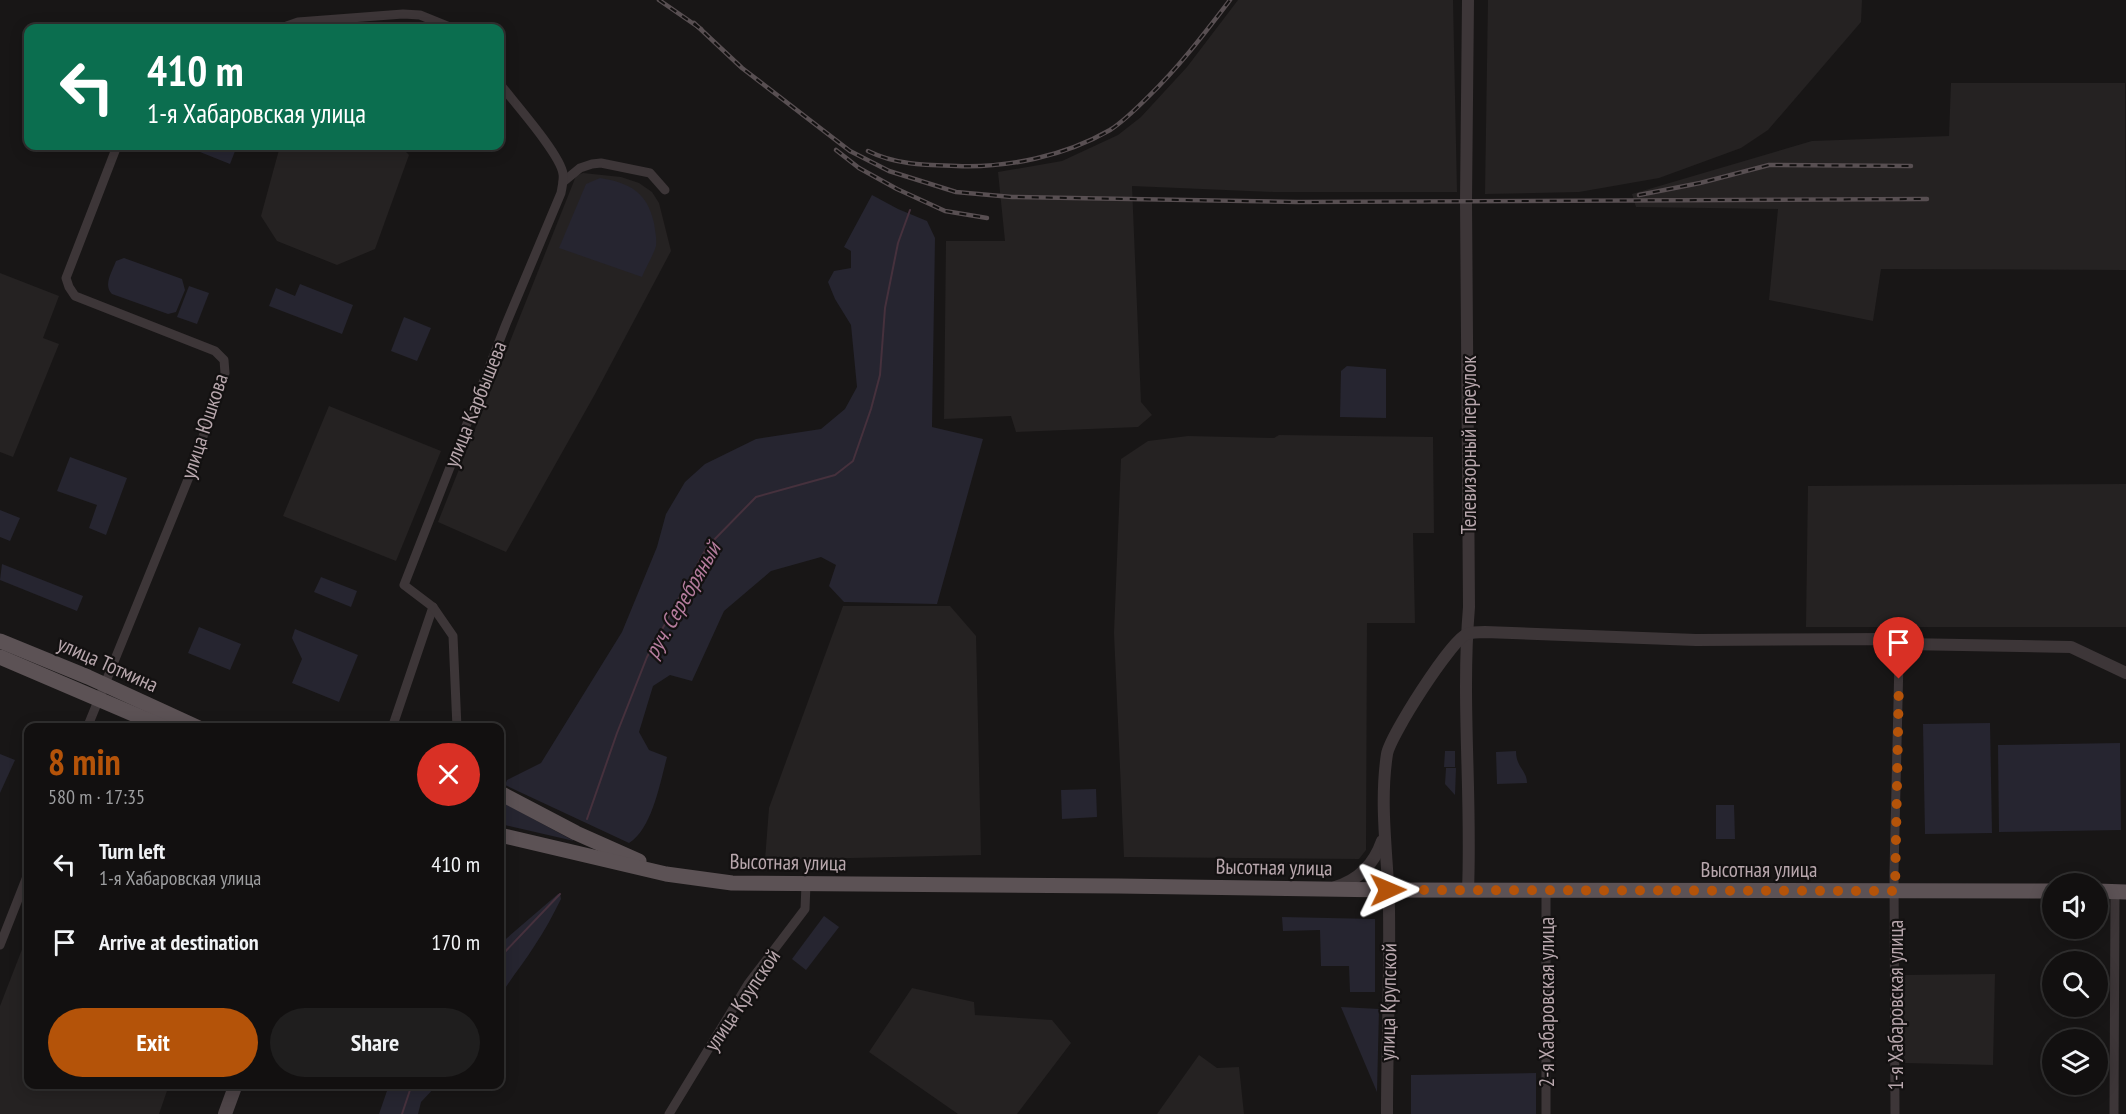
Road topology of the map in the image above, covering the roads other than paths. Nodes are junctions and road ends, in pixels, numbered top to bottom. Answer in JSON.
{"nodes":[{"id":1,"x":1468,"y":0,"type":"edge"},
{"id":2,"x":292,"y":24,"type":"edge"},
{"id":3,"x":442,"y":24,"type":"edge"},
{"id":4,"x":504,"y":89,"type":"edge"},
{"id":5,"x":115,"y":150,"type":"edge"},
{"id":6,"x":563,"y":182,"type":"junction"},
{"id":7,"x":665,"y":190,"type":"dead end"},
{"id":8,"x":434,"y":607,"type":"junction"},
{"id":9,"x":1467,"y":634,"type":"junction"},
{"id":10,"x":0,"y":641,"type":"edge"},
{"id":11,"x":1904,"y":644,"type":"junction"},
{"id":12,"x":0,"y":657,"type":"edge"},
{"id":13,"x":2126,"y":673,"type":"edge"},
{"id":14,"x":102,"y":693,"type":"junction"},
{"id":15,"x":89,"y":723,"type":"edge"},
{"id":16,"x":157,"y":723,"type":"edge"},
{"id":17,"x":185,"y":723,"type":"edge"},
{"id":18,"x":394,"y":723,"type":"edge"},
{"id":19,"x":457,"y":723,"type":"edge"},
{"id":20,"x":504,"y":795,"type":"edge"},
{"id":21,"x":504,"y":836,"type":"edge"},
{"id":22,"x":1384,"y":837,"type":"junction"},
{"id":23,"x":666,"y":874,"type":"junction"},
{"id":24,"x":24,"y":884,"type":"edge"},
{"id":25,"x":806,"y":884,"type":"junction"},
{"id":26,"x":1327,"y":889,"type":"junction"},
{"id":27,"x":1388,"y":890,"type":"junction"},
{"id":28,"x":1468,"y":890,"type":"junction"},
{"id":29,"x":1546,"y":890,"type":"junction"},
{"id":30,"x":1895,"y":891,"type":"junction"},
{"id":31,"x":2042,"y":891,"type":"edge"},
{"id":32,"x":2121,"y":891,"type":"edge"},
{"id":33,"x":0,"y":945,"type":"edge"},
{"id":34,"x":234,"y":1089,"type":"edge"},
{"id":35,"x":225,"y":1114,"type":"edge"},
{"id":36,"x":669,"y":1114,"type":"edge"},
{"id":37,"x":1387,"y":1114,"type":"edge"},
{"id":38,"x":1546,"y":1114,"type":"edge"},
{"id":39,"x":1895,"y":1114,"type":"edge"},
{"id":40,"x":2114,"y":1114,"type":"edge"}],
"edges":[{"from":1,"to":9,"type":"street","name":"Телевизорный переулок"},
{"from":2,"to":3,"type":"street"},
{"from":4,"to":6,"type":"street"},
{"from":5,"to":14,"type":"street","name":"улица Юшкова"},
{"from":6,"to":7,"type":"street"},
{"from":6,"to":8,"type":"street","name":"улица Карбышева"},
{"from":8,"to":18,"type":"street"},
{"from":8,"to":19,"type":"street"},
{"from":9,"to":11,"type":"street"},
{"from":9,"to":22,"type":"street","name":"улица Крупской"},
{"from":9,"to":28,"type":"street","name":"Телевизорный переулок"},
{"from":10,"to":14,"type":"main road","name":"улица Тотмина"},
{"from":11,"to":13,"type":"street"},
{"from":11,"to":30,"type":"street","name":"1-я Хабаровская улица"},
{"from":12,"to":14,"type":"main road","name":"улица Тотмина"},
{"from":14,"to":15,"type":"street","name":"улица Юшкова"},
{"from":14,"to":16,"type":"main road","name":"улица Тотмина"},
{"from":14,"to":17,"type":"main road","name":"улица Тотмина"},
{"from":20,"to":23,"type":"main road"},
{"from":21,"to":23,"type":"main road","name":"Высотная улица"},
{"from":22,"to":26,"type":"street"},
{"from":22,"to":27,"type":"street","name":"улица Крупской"},
{"from":23,"to":25,"type":"main road","name":"Высотная улица"},
{"from":24,"to":33,"type":"street"},
{"from":25,"to":26,"type":"main road","name":"Высотная улица"},
{"from":25,"to":36,"type":"street","name":"улица Крупской"},
{"from":26,"to":27,"type":"main road","name":"Высотная улица"},
{"from":27,"to":28,"type":"main road","name":"Высотная улица"},
{"from":27,"to":37,"type":"street","name":"улица Крупской"},
{"from":28,"to":29,"type":"main road","name":"Высотная улица"},
{"from":29,"to":30,"type":"main road","name":"Высотная улица"},
{"from":29,"to":38,"type":"street","name":"2-я Хабаровская улица"},
{"from":30,"to":31,"type":"main road","name":"Высотная улица"},
{"from":30,"to":39,"type":"street","name":"1-я Хабаровская улица"},
{"from":32,"to":40,"type":"street"},
{"from":34,"to":35,"type":"main road"}]}
